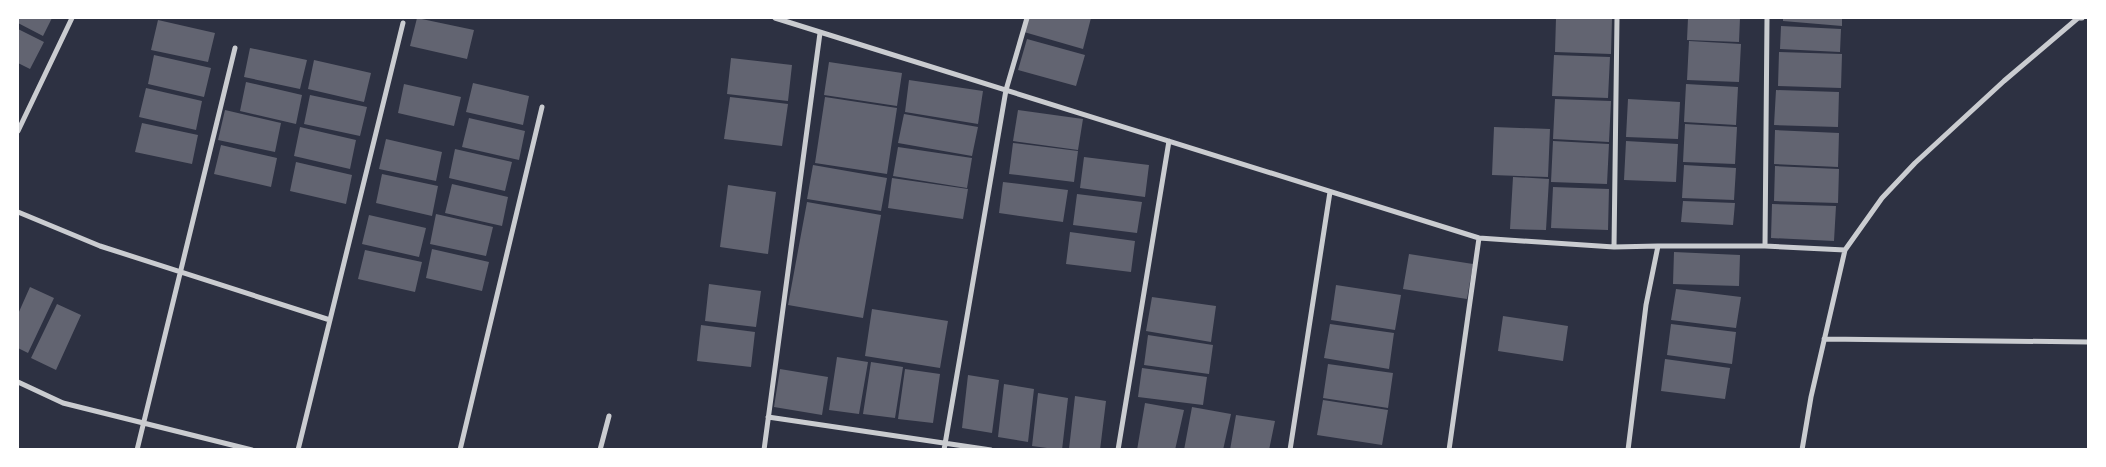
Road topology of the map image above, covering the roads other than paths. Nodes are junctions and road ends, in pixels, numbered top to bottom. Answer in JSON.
{"nodes":[{"id":1,"x":72,"y":18,"type":"edge"},
{"id":2,"x":775,"y":18,"type":"edge"},
{"id":3,"x":1027,"y":18,"type":"edge"},
{"id":4,"x":1617,"y":18,"type":"edge"},
{"id":5,"x":1767,"y":18,"type":"edge"},
{"id":6,"x":2079,"y":18,"type":"edge"},
{"id":7,"x":403,"y":22,"type":"dead end"},
{"id":8,"x":820,"y":33,"type":"junction"},
{"id":9,"x":235,"y":48,"type":"dead end"},
{"id":10,"x":1006,"y":90,"type":"junction"},
{"id":11,"x":542,"y":107,"type":"dead end"},
{"id":12,"x":18,"y":131,"type":"edge"},
{"id":13,"x":1169,"y":141,"type":"junction"},
{"id":14,"x":1330,"y":192,"type":"junction"},
{"id":15,"x":18,"y":212,"type":"edge"},
{"id":16,"x":1479,"y":238,"type":"junction"},
{"id":17,"x":1658,"y":246,"type":"junction"},
{"id":18,"x":1765,"y":246,"type":"junction"},
{"id":19,"x":1614,"y":247,"type":"junction"},
{"id":20,"x":1845,"y":250,"type":"junction"},
{"id":21,"x":180,"y":272,"type":"junction"},
{"id":22,"x":330,"y":320,"type":"junction"},
{"id":23,"x":1824,"y":338,"type":"junction"},
{"id":24,"x":2088,"y":342,"type":"edge"},
{"id":25,"x":18,"y":382,"type":"edge"},
{"id":26,"x":609,"y":416,"type":"dead end"},
{"id":27,"x":768,"y":417,"type":"junction"},
{"id":28,"x":144,"y":423,"type":"junction"},
{"id":29,"x":944,"y":443,"type":"junction"},
{"id":30,"x":137,"y":450,"type":"edge"},
{"id":31,"x":252,"y":450,"type":"edge"},
{"id":32,"x":298,"y":450,"type":"edge"},
{"id":33,"x":460,"y":450,"type":"edge"},
{"id":34,"x":600,"y":450,"type":"edge"},
{"id":35,"x":764,"y":450,"type":"edge"},
{"id":36,"x":944,"y":450,"type":"edge"},
{"id":37,"x":991,"y":450,"type":"edge"},
{"id":38,"x":1118,"y":450,"type":"edge"},
{"id":39,"x":1290,"y":450,"type":"edge"},
{"id":40,"x":1450,"y":450,"type":"edge"},
{"id":41,"x":1628,"y":450,"type":"edge"},
{"id":42,"x":1802,"y":450,"type":"edge"}],
"edges":[{"from":1,"to":12,"type":"street"},
{"from":2,"to":8,"type":"street"},
{"from":3,"to":10,"type":"street"},
{"from":4,"to":19,"type":"street"},
{"from":5,"to":18,"type":"street"},
{"from":6,"to":20,"type":"street"},
{"from":7,"to":22,"type":"street"},
{"from":8,"to":10,"type":"street"},
{"from":8,"to":27,"type":"street"},
{"from":9,"to":21,"type":"street"},
{"from":10,"to":13,"type":"street"},
{"from":10,"to":29,"type":"street"},
{"from":11,"to":33,"type":"street"},
{"from":13,"to":14,"type":"street"},
{"from":13,"to":38,"type":"street"},
{"from":14,"to":16,"type":"street"},
{"from":14,"to":39,"type":"street"},
{"from":15,"to":21,"type":"street"},
{"from":16,"to":19,"type":"street"},
{"from":16,"to":40,"type":"street"},
{"from":17,"to":18,"type":"street"},
{"from":17,"to":19,"type":"street"},
{"from":17,"to":41,"type":"street"},
{"from":18,"to":20,"type":"street"},
{"from":20,"to":23,"type":"street"},
{"from":21,"to":22,"type":"street"},
{"from":21,"to":28,"type":"street"},
{"from":22,"to":32,"type":"street"},
{"from":23,"to":24,"type":"street"},
{"from":23,"to":42,"type":"street"},
{"from":25,"to":28,"type":"street"},
{"from":26,"to":34,"type":"street"},
{"from":27,"to":29,"type":"street"},
{"from":27,"to":35,"type":"street"},
{"from":28,"to":30,"type":"street"},
{"from":28,"to":31,"type":"street"},
{"from":29,"to":36,"type":"street"},
{"from":29,"to":37,"type":"street"}]}
